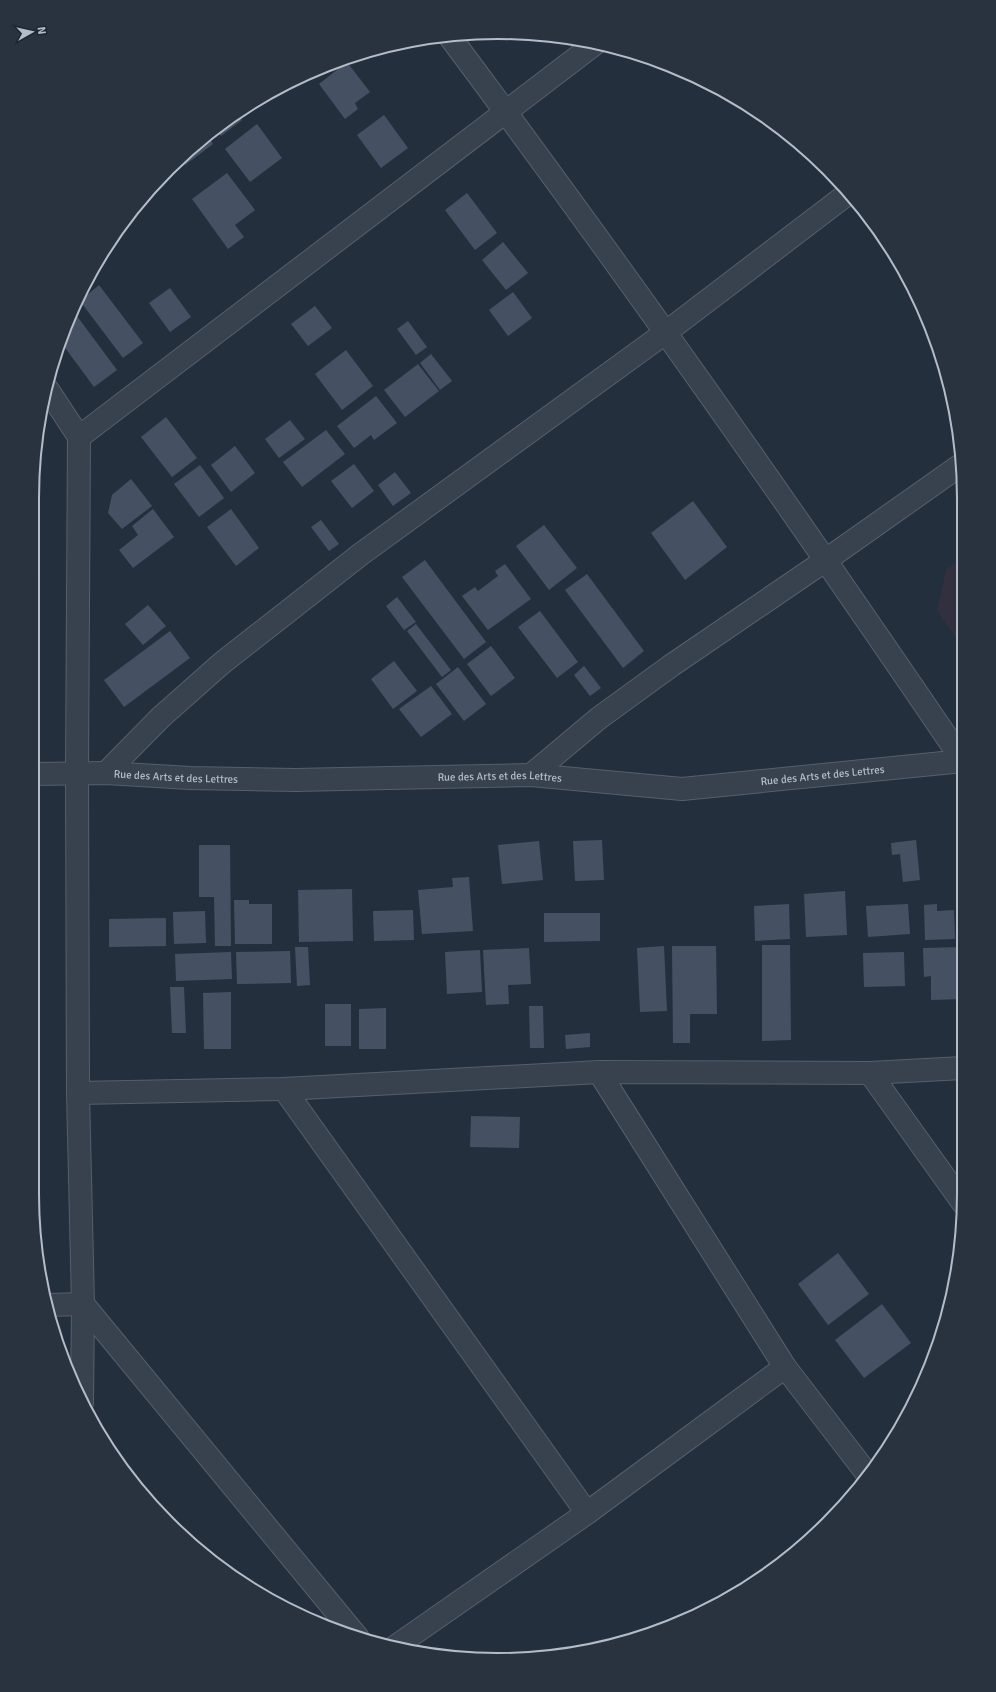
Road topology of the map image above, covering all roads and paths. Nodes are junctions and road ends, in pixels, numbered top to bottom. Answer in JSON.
{"nodes":[{"id":1,"x":453,"y":41,"type":"edge"},
{"id":2,"x":589,"y":48,"type":"edge"},
{"id":3,"x":506,"y":111,"type":"junction"},
{"id":4,"x":844,"y":196,"type":"edge"},
{"id":5,"x":665,"y":333,"type":"junction"},
{"id":6,"x":51,"y":395,"type":"edge"},
{"id":7,"x":79,"y":436,"type":"junction"},
{"id":8,"x":956,"y":468,"type":"edge"},
{"id":9,"x":826,"y":560,"type":"junction"},
{"id":10,"x":957,"y":752,"type":"edge"},
{"id":11,"x":957,"y":762,"type":"edge"},
{"id":12,"x":77,"y":773,"type":"junction"},
{"id":13,"x":106,"y":773,"type":"junction"},
{"id":14,"x":39,"y":774,"type":"edge"},
{"id":15,"x":531,"y":775,"type":"junction"},
{"id":16,"x":957,"y":1068,"type":"edge"},
{"id":17,"x":599,"y":1072,"type":"junction"},
{"id":18,"x":870,"y":1073,"type":"junction"},
{"id":19,"x":284,"y":1089,"type":"junction"},
{"id":20,"x":78,"y":1093,"type":"junction"},
{"id":21,"x":957,"y":1195,"type":"edge"},
{"id":22,"x":83,"y":1304,"type":"junction"},
{"id":23,"x":53,"y":1305,"type":"edge"},
{"id":24,"x":785,"y":1367,"type":"junction"},
{"id":25,"x":82,"y":1388,"type":"edge"},
{"id":26,"x":864,"y":1470,"type":"edge"},
{"id":27,"x":587,"y":1513,"type":"junction"},
{"id":28,"x":351,"y":1629,"type":"edge"},
{"id":29,"x":401,"y":1642,"type":"edge"}],
"edges":[{"from":1,"to":3,"type":"street"},
{"from":2,"to":3,"type":"street"},
{"from":3,"to":5,"type":"street"},
{"from":3,"to":7,"type":"street"},
{"from":4,"to":5,"type":"street"},
{"from":5,"to":9,"type":"street"},
{"from":5,"to":13,"type":"street"},
{"from":6,"to":7,"type":"street"},
{"from":7,"to":12,"type":"street"},
{"from":8,"to":9,"type":"street"},
{"from":9,"to":10,"type":"street"},
{"from":9,"to":15,"type":"street"},
{"from":11,"to":15,"type":"street","name":"Rue des Arts et des Lettres"},
{"from":12,"to":13,"type":"street","name":"Rue des Arts et des Lettres"},
{"from":12,"to":14,"type":"street","name":"Rue des Arts et des Lettres"},
{"from":12,"to":20,"type":"street"},
{"from":13,"to":15,"type":"street","name":"Rue des Arts et des Lettres"},
{"from":16,"to":18,"type":"street"},
{"from":17,"to":18,"type":"street"},
{"from":17,"to":19,"type":"street"},
{"from":17,"to":24,"type":"street"},
{"from":18,"to":21,"type":"street"},
{"from":19,"to":20,"type":"street"},
{"from":19,"to":27,"type":"street"},
{"from":20,"to":22,"type":"street"},
{"from":22,"to":23,"type":"street"},
{"from":22,"to":25,"type":"street"},
{"from":22,"to":28,"type":"street"},
{"from":24,"to":26,"type":"street"},
{"from":24,"to":27,"type":"street"},
{"from":27,"to":29,"type":"street"}]}
